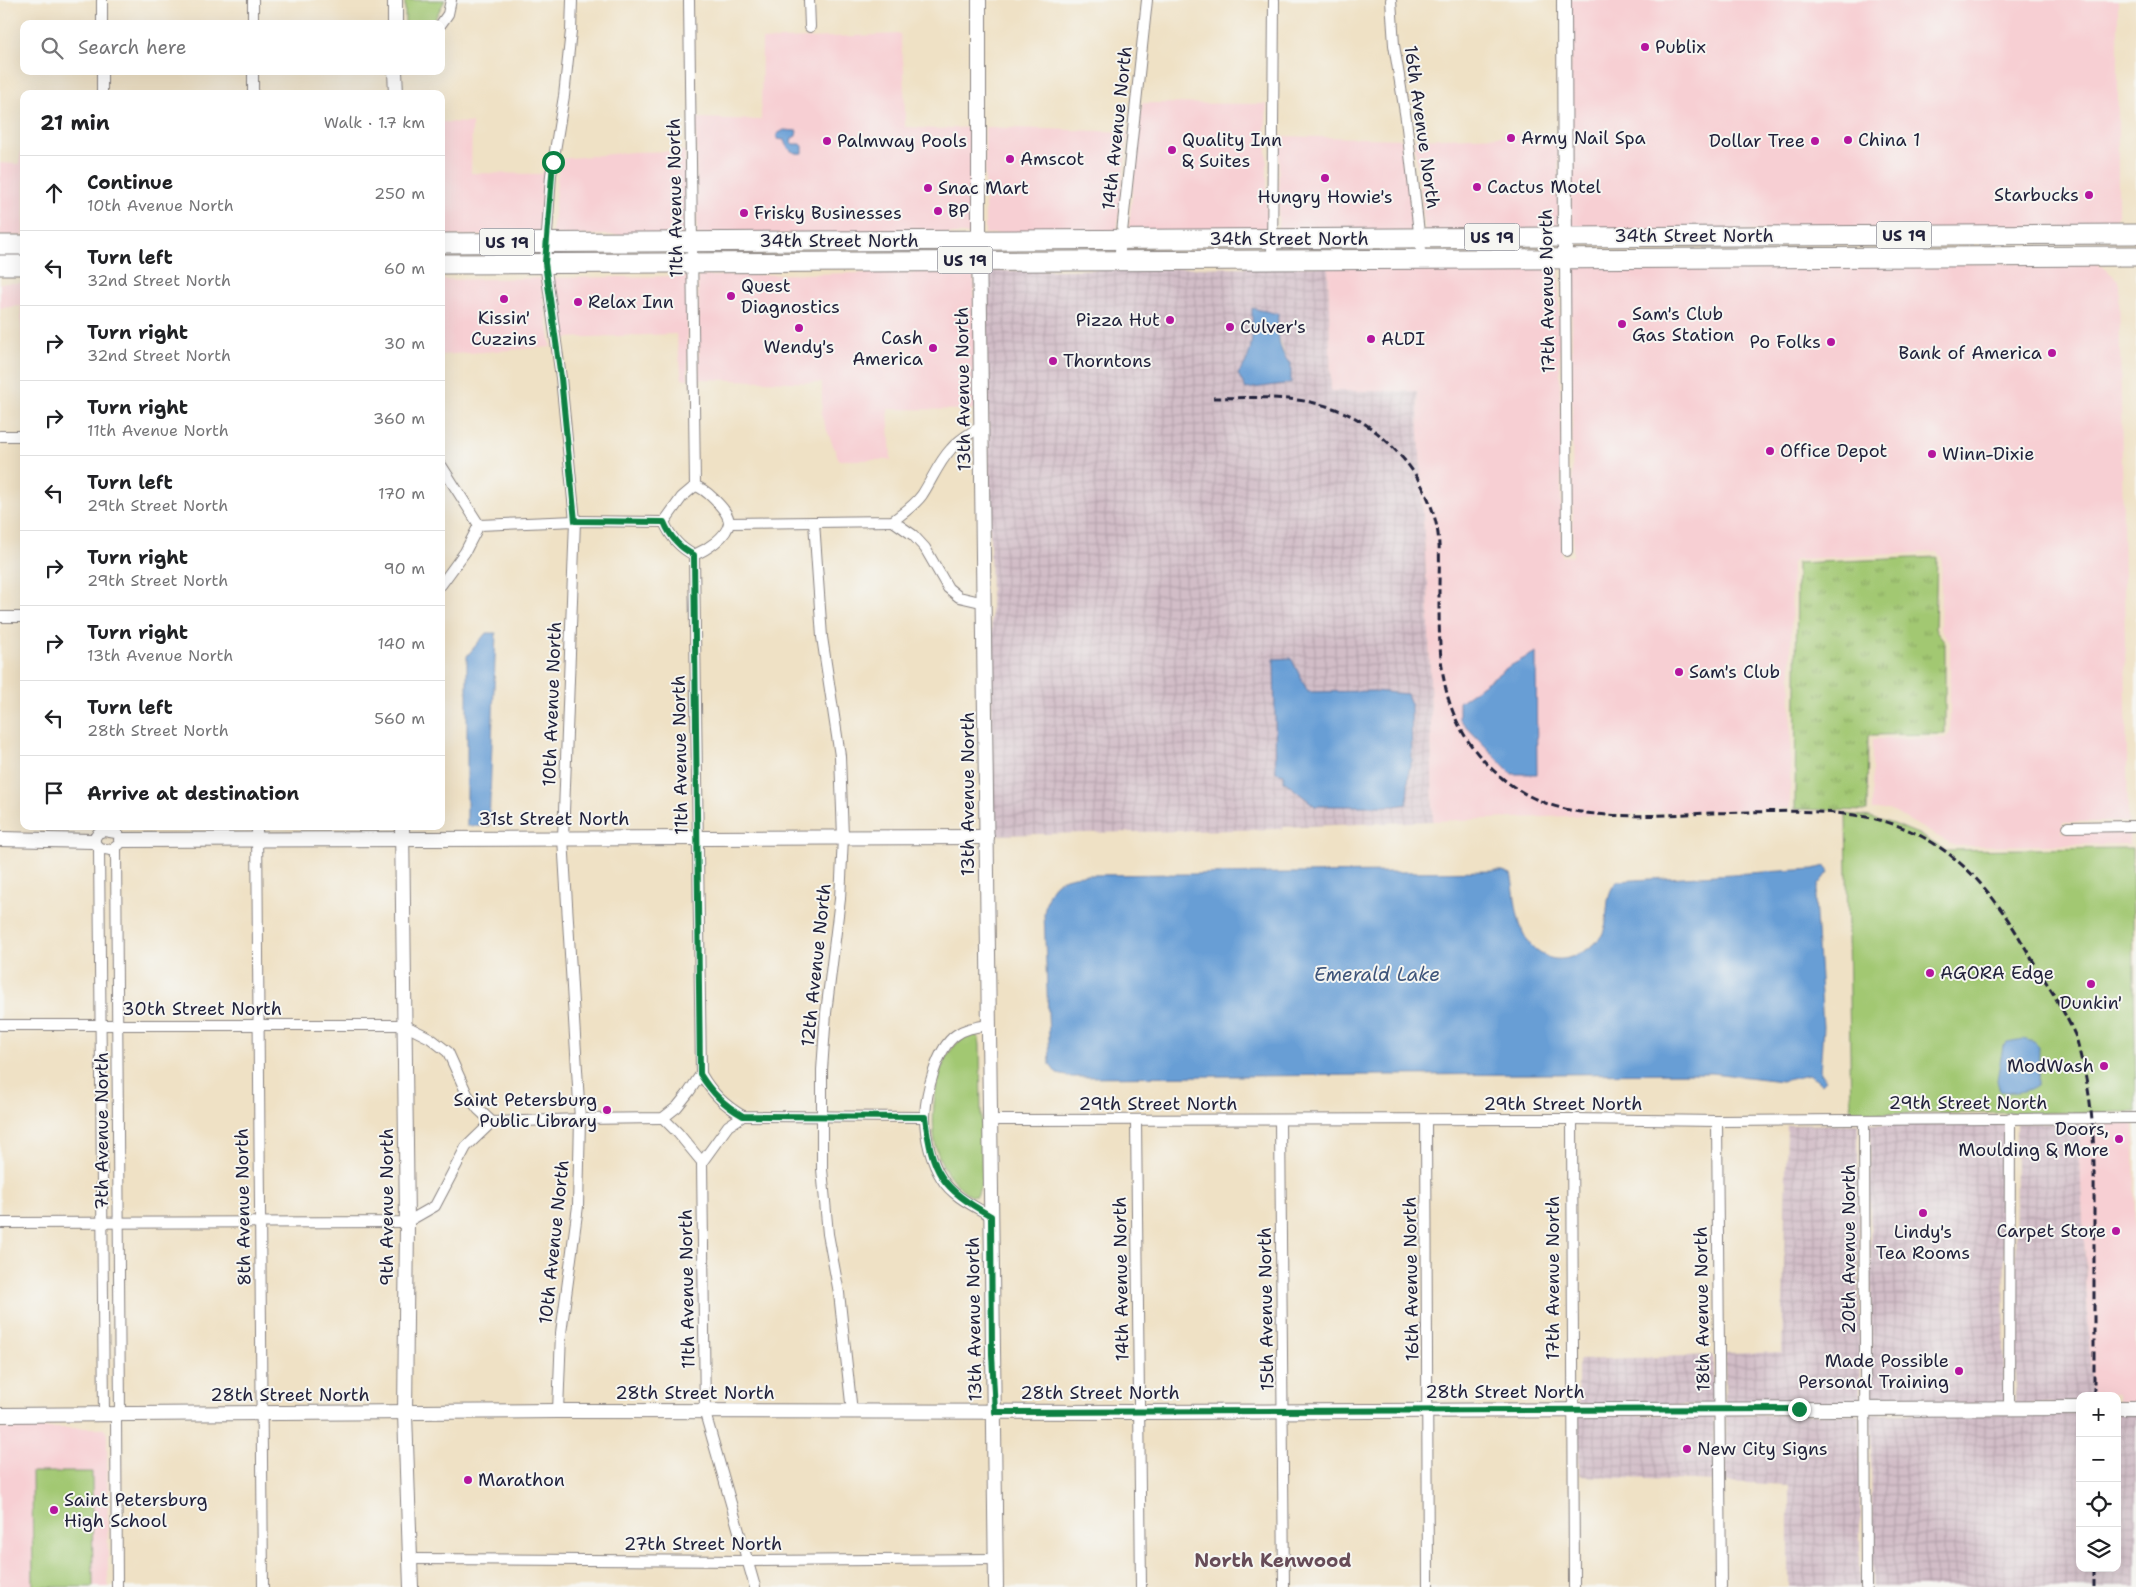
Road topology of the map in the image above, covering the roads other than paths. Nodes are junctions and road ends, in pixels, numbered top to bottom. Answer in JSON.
{"nodes":[{"id":1,"x":102,"y":0,"type":"edge"},
{"id":2,"x":253,"y":0,"type":"edge"},
{"id":3,"x":395,"y":0,"type":"edge"},
{"id":4,"x":451,"y":0,"type":"edge"},
{"id":5,"x":572,"y":0,"type":"edge"},
{"id":6,"x":689,"y":0,"type":"edge"},
{"id":7,"x":809,"y":0,"type":"edge"},
{"id":8,"x":979,"y":0,"type":"edge"},
{"id":9,"x":1147,"y":0,"type":"edge"},
{"id":10,"x":1274,"y":0,"type":"edge"},
{"id":11,"x":1391,"y":0,"type":"edge"},
{"id":12,"x":1564,"y":0,"type":"edge"},
{"id":13,"x":102,"y":20,"type":"edge"},
{"id":14,"x":253,"y":20,"type":"edge"},
{"id":15,"x":395,"y":20,"type":"edge"},
{"id":16,"x":444,"y":20,"type":"edge"},
{"id":17,"x":810,"y":27,"type":"dead end"},
{"id":18,"x":102,"y":75,"type":"edge"},
{"id":19,"x":253,"y":75,"type":"edge"},
{"id":20,"x":395,"y":75,"type":"edge"},
{"id":21,"x":102,"y":90,"type":"edge"},
{"id":22,"x":253,"y":90,"type":"edge"},
{"id":23,"x":396,"y":90,"type":"edge"},
{"id":24,"x":2136,"y":234,"type":"edge"},
{"id":25,"x":1927,"y":235,"type":"junction"},
{"id":26,"x":1565,"y":237,"type":"junction"},
{"id":27,"x":1420,"y":238,"type":"junction"},
{"id":28,"x":1272,"y":239,"type":"junction"},
{"id":29,"x":979,"y":240,"type":"junction"},
{"id":30,"x":1122,"y":240,"type":"junction"},
{"id":31,"x":692,"y":241,"type":"junction"},
{"id":32,"x":836,"y":241,"type":"junction"},
{"id":33,"x":546,"y":242,"type":"junction"},
{"id":34,"x":445,"y":243,"type":"edge"},
{"id":35,"x":0,"y":245,"type":"edge"},
{"id":36,"x":20,"y":245,"type":"edge"},
{"id":37,"x":2136,"y":256,"type":"edge"},
{"id":38,"x":1922,"y":257,"type":"junction"},
{"id":39,"x":1272,"y":259,"type":"junction"},
{"id":40,"x":1422,"y":259,"type":"junction"},
{"id":41,"x":1565,"y":259,"type":"junction"},
{"id":42,"x":980,"y":260,"type":"junction"},
{"id":43,"x":1119,"y":260,"type":"junction"},
{"id":44,"x":836,"y":261,"type":"junction"},
{"id":45,"x":692,"y":262,"type":"junction"},
{"id":46,"x":545,"y":263,"type":"junction"},
{"id":47,"x":445,"y":264,"type":"edge"},
{"id":48,"x":0,"y":265,"type":"edge"},
{"id":49,"x":20,"y":265,"type":"edge"},
{"id":50,"x":982,"y":426,"type":"junction"},
{"id":51,"x":0,"y":436,"type":"edge"},
{"id":52,"x":20,"y":436,"type":"edge"},
{"id":53,"x":445,"y":471,"type":"edge"},
{"id":54,"x":695,"y":486,"type":"junction"},
{"id":55,"x":575,"y":521,"type":"junction"},
{"id":56,"x":893,"y":521,"type":"junction"},
{"id":57,"x":664,"y":522,"type":"junction"},
{"id":58,"x":814,"y":522,"type":"junction"},
{"id":59,"x":729,"y":523,"type":"junction"},
{"id":60,"x":479,"y":525,"type":"junction"},
{"id":61,"x":1568,"y":551,"type":"dead end"},
{"id":62,"x":694,"y":555,"type":"junction"},
{"id":63,"x":445,"y":580,"type":"edge"},
{"id":64,"x":985,"y":603,"type":"junction"},
{"id":65,"x":0,"y":617,"type":"edge"},
{"id":66,"x":20,"y":617,"type":"edge"},
{"id":67,"x":2136,"y":826,"type":"edge"},
{"id":68,"x":2068,"y":827,"type":"dead end"},
{"id":69,"x":257,"y":832,"type":"edge"},
{"id":70,"x":402,"y":832,"type":"edge"},
{"id":71,"x":97,"y":837,"type":"edge"},
{"id":72,"x":117,"y":837,"type":"edge"},
{"id":73,"x":843,"y":837,"type":"junction"},
{"id":74,"x":987,"y":837,"type":"junction"},
{"id":75,"x":563,"y":838,"type":"junction"},
{"id":76,"x":697,"y":838,"type":"junction"},
{"id":77,"x":0,"y":840,"type":"edge"},
{"id":78,"x":0,"y":1025,"type":"edge"},
{"id":79,"x":258,"y":1025,"type":"junction"},
{"id":80,"x":404,"y":1025,"type":"junction"},
{"id":81,"x":988,"y":1025,"type":"junction"},
{"id":82,"x":101,"y":1026,"type":"junction"},
{"id":83,"x":117,"y":1026,"type":"junction"},
{"id":84,"x":700,"y":1074,"type":"junction"},
{"id":85,"x":743,"y":1116,"type":"junction"},
{"id":86,"x":821,"y":1117,"type":"junction"},
{"id":87,"x":925,"y":1117,"type":"junction"},
{"id":88,"x":663,"y":1118,"type":"junction"},
{"id":89,"x":2010,"y":1118,"type":"junction"},
{"id":90,"x":2136,"y":1118,"type":"edge"},
{"id":91,"x":580,"y":1119,"type":"junction"},
{"id":92,"x":990,"y":1120,"type":"junction"},
{"id":93,"x":1280,"y":1120,"type":"junction"},
{"id":94,"x":1426,"y":1120,"type":"junction"},
{"id":95,"x":1572,"y":1120,"type":"junction"},
{"id":96,"x":1864,"y":1120,"type":"junction"},
{"id":97,"x":1136,"y":1121,"type":"junction"},
{"id":98,"x":492,"y":1122,"type":"junction"},
{"id":99,"x":1717,"y":1122,"type":"junction"},
{"id":100,"x":702,"y":1162,"type":"junction"},
{"id":101,"x":991,"y":1216,"type":"junction"},
{"id":102,"x":260,"y":1222,"type":"junction"},
{"id":103,"x":407,"y":1222,"type":"junction"},
{"id":104,"x":0,"y":1223,"type":"edge"},
{"id":105,"x":102,"y":1223,"type":"junction"},
{"id":106,"x":119,"y":1223,"type":"junction"},
{"id":107,"x":2009,"y":1408,"type":"junction"},
{"id":108,"x":2076,"y":1408,"type":"edge"},
{"id":109,"x":2121,"y":1408,"type":"edge"},
{"id":110,"x":2136,"y":1408,"type":"edge"},
{"id":111,"x":1866,"y":1409,"type":"junction"},
{"id":112,"x":1572,"y":1410,"type":"junction"},
{"id":113,"x":1720,"y":1410,"type":"junction"},
{"id":114,"x":558,"y":1411,"type":"junction"},
{"id":115,"x":1283,"y":1411,"type":"junction"},
{"id":116,"x":1429,"y":1411,"type":"junction"},
{"id":117,"x":852,"y":1412,"type":"junction"},
{"id":118,"x":995,"y":1412,"type":"junction"},
{"id":119,"x":1139,"y":1412,"type":"junction"},
{"id":120,"x":705,"y":1413,"type":"junction"},
{"id":121,"x":262,"y":1414,"type":"junction"},
{"id":122,"x":405,"y":1414,"type":"junction"},
{"id":123,"x":0,"y":1415,"type":"edge"},
{"id":124,"x":113,"y":1415,"type":"junction"},
{"id":125,"x":411,"y":1559,"type":"junction"},
{"id":126,"x":996,"y":1559,"type":"junction"},
{"id":127,"x":749,"y":1561,"type":"junction"},
{"id":128,"x":117,"y":1587,"type":"edge"},
{"id":129,"x":263,"y":1587,"type":"edge"},
{"id":130,"x":411,"y":1587,"type":"edge"},
{"id":131,"x":756,"y":1587,"type":"edge"},
{"id":132,"x":996,"y":1587,"type":"edge"},
{"id":133,"x":1141,"y":1587,"type":"edge"},
{"id":134,"x":1284,"y":1587,"type":"edge"},
{"id":135,"x":1428,"y":1587,"type":"edge"},
{"id":136,"x":1574,"y":1587,"type":"edge"},
{"id":137,"x":1721,"y":1587,"type":"edge"},
{"id":138,"x":1866,"y":1587,"type":"edge"}],
"edges":[{"from":1,"to":13,"type":"street"},
{"from":2,"to":14,"type":"street"},
{"from":3,"to":15,"type":"street"},
{"from":4,"to":16,"type":"street"},
{"from":5,"to":33,"type":"street","name":"10th Avenue North"},
{"from":6,"to":31,"type":"street","name":"11th Avenue North"},
{"from":7,"to":17,"type":"street"},
{"from":8,"to":29,"type":"street","name":"13th Avenue North"},
{"from":9,"to":30,"type":"street","name":"14th Avenue North"},
{"from":10,"to":28,"type":"street"},
{"from":11,"to":27,"type":"street","name":"16th Avenue North"},
{"from":12,"to":26,"type":"street","name":"17th Avenue North"},
{"from":18,"to":21,"type":"street"},
{"from":19,"to":22,"type":"street"},
{"from":20,"to":23,"type":"street"},
{"from":24,"to":25,"type":"highway","name":"34th Street North","number":"US 19"},
{"from":25,"to":26,"type":"highway","name":"34th Street North","number":"US 19"},
{"from":25,"to":38,"type":"highway"},
{"from":26,"to":27,"type":"highway","name":"34th Street North","number":"US 19"},
{"from":26,"to":41,"type":"street","name":"17th Avenue North"},
{"from":27,"to":28,"type":"highway","name":"34th Street North","number":"US 19"},
{"from":27,"to":40,"type":"street","name":"16th Avenue North"},
{"from":28,"to":30,"type":"highway","name":"34th Street North","number":"US 19"},
{"from":28,"to":39,"type":"street"},
{"from":29,"to":30,"type":"highway","name":"34th Street North","number":"US 19"},
{"from":29,"to":32,"type":"highway","name":"34th Street North","number":"US 19"},
{"from":29,"to":42,"type":"street","name":"13th Avenue North"},
{"from":30,"to":43,"type":"street","name":"14th Avenue North"},
{"from":31,"to":32,"type":"highway","name":"34th Street North","number":"US 19"},
{"from":31,"to":33,"type":"highway","name":"34th Street North","number":"US 19"},
{"from":31,"to":45,"type":"street","name":"11th Avenue North"},
{"from":32,"to":44,"type":"highway"},
{"from":33,"to":34,"type":"highway","name":"34th Street North","number":"US 19"},
{"from":33,"to":46,"type":"street","name":"10th Avenue North"},
{"from":35,"to":36,"type":"highway"},
{"from":37,"to":38,"type":"highway","name":"34th Street North","number":"US 19"},
{"from":38,"to":41,"type":"highway","name":"34th Street North","number":"US 19"},
{"from":39,"to":40,"type":"highway","name":"34th Street North","number":"US 19"},
{"from":39,"to":43,"type":"highway","name":"34th Street North","number":"US 19"},
{"from":40,"to":41,"type":"highway","name":"34th Street North","number":"US 19"},
{"from":41,"to":61,"type":"street","name":"17th Avenue North"},
{"from":42,"to":43,"type":"highway","name":"34th Street North","number":"US 19"},
{"from":42,"to":44,"type":"highway","name":"34th Street North","number":"US 19"},
{"from":42,"to":50,"type":"street","name":"13th Avenue North"},
{"from":44,"to":45,"type":"highway","name":"34th Street North","number":"US 19"},
{"from":45,"to":46,"type":"highway","name":"34th Street North","number":"US 19"},
{"from":45,"to":54,"type":"street","name":"11th Avenue North"},
{"from":46,"to":47,"type":"highway","name":"34th Street North","number":"US 19"},
{"from":46,"to":55,"type":"street","name":"10th Avenue North"},
{"from":48,"to":49,"type":"highway"},
{"from":50,"to":56,"type":"street"},
{"from":50,"to":64,"type":"street","name":"13th Avenue North"},
{"from":51,"to":52,"type":"street"},
{"from":53,"to":60,"type":"street"},
{"from":54,"to":57,"type":"street"},
{"from":54,"to":59,"type":"street"},
{"from":55,"to":57,"type":"street"},
{"from":55,"to":60,"type":"street"},
{"from":55,"to":75,"type":"street","name":"10th Avenue North"},
{"from":56,"to":58,"type":"street"},
{"from":56,"to":64,"type":"street"},
{"from":57,"to":62,"type":"street"},
{"from":58,"to":59,"type":"street"},
{"from":58,"to":73,"type":"street","name":"12th Avenue North"},
{"from":59,"to":62,"type":"street"},
{"from":60,"to":63,"type":"street"},
{"from":62,"to":76,"type":"street","name":"11th Avenue North"},
{"from":64,"to":74,"type":"street","name":"13th Avenue North"},
{"from":65,"to":66,"type":"street"},
{"from":67,"to":68,"type":"street"},
{"from":69,"to":70,"type":"street","name":"31st Street North"},
{"from":69,"to":72,"type":"street","name":"31st Street North"},
{"from":69,"to":79,"type":"street","name":"8th Avenue North"},
{"from":70,"to":75,"type":"street","name":"31st Street North"},
{"from":70,"to":80,"type":"street","name":"9th Avenue North"},
{"from":71,"to":72,"type":"street"},
{"from":71,"to":72,"type":"street"},
{"from":71,"to":77,"type":"street"},
{"from":71,"to":82,"type":"street","name":"7th Avenue North"},
{"from":72,"to":83,"type":"street","name":"7th Avenue North"},
{"from":73,"to":74,"type":"street","name":"31st Street North"},
{"from":73,"to":76,"type":"street","name":"31st Street North"},
{"from":73,"to":86,"type":"street","name":"12th Avenue North"},
{"from":74,"to":81,"type":"street","name":"13th Avenue North"},
{"from":75,"to":76,"type":"street","name":"31st Street North"},
{"from":75,"to":91,"type":"street","name":"10th Avenue North"},
{"from":76,"to":84,"type":"street","name":"11th Avenue North"},
{"from":78,"to":82,"type":"street","name":"30th Street North"},
{"from":79,"to":80,"type":"street","name":"30th Street North"},
{"from":79,"to":83,"type":"street","name":"30th Street North"},
{"from":79,"to":102,"type":"street","name":"8th Avenue North"},
{"from":80,"to":98,"type":"street"},
{"from":80,"to":103,"type":"street","name":"9th Avenue North"},
{"from":81,"to":87,"type":"street"},
{"from":81,"to":92,"type":"street","name":"13th Avenue North"},
{"from":82,"to":83,"type":"street","name":"30th Street North"},
{"from":82,"to":105,"type":"street","name":"7th Avenue North"},
{"from":83,"to":106,"type":"street","name":"7th Avenue North"},
{"from":84,"to":85,"type":"street"},
{"from":84,"to":88,"type":"street"},
{"from":85,"to":86,"type":"street"},
{"from":85,"to":100,"type":"street"},
{"from":86,"to":87,"type":"street"},
{"from":86,"to":117,"type":"street","name":"12th Avenue North"},
{"from":87,"to":101,"type":"street"},
{"from":88,"to":91,"type":"street"},
{"from":88,"to":100,"type":"street"},
{"from":89,"to":90,"type":"street","name":"29th Street North"},
{"from":89,"to":96,"type":"street","name":"29th Street North"},
{"from":89,"to":107,"type":"street"},
{"from":91,"to":98,"type":"street"},
{"from":91,"to":114,"type":"street","name":"10th Avenue North"},
{"from":92,"to":97,"type":"street","name":"29th Street North"},
{"from":92,"to":101,"type":"street","name":"13th Avenue North"},
{"from":93,"to":94,"type":"street","name":"29th Street North"},
{"from":93,"to":97,"type":"street","name":"29th Street North"},
{"from":93,"to":115,"type":"street","name":"15th Avenue North"},
{"from":94,"to":95,"type":"street","name":"29th Street North"},
{"from":94,"to":116,"type":"street","name":"16th Avenue North"},
{"from":95,"to":99,"type":"street","name":"29th Street North"},
{"from":95,"to":112,"type":"street","name":"17th Avenue North"},
{"from":96,"to":99,"type":"street","name":"29th Street North"},
{"from":96,"to":111,"type":"street","name":"20th Avenue North"},
{"from":97,"to":119,"type":"street","name":"14th Avenue North"},
{"from":98,"to":103,"type":"street"},
{"from":99,"to":113,"type":"street","name":"18th Avenue North"},
{"from":100,"to":120,"type":"street","name":"11th Avenue North"},
{"from":101,"to":118,"type":"street","name":"13th Avenue North"},
{"from":102,"to":103,"type":"street"},
{"from":102,"to":106,"type":"street"},
{"from":102,"to":121,"type":"street","name":"8th Avenue North"},
{"from":103,"to":122,"type":"street","name":"9th Avenue North"},
{"from":104,"to":105,"type":"street"},
{"from":105,"to":106,"type":"street"},
{"from":105,"to":124,"type":"street","name":"7th Avenue North"},
{"from":106,"to":124,"type":"street","name":"7th Avenue North"},
{"from":107,"to":108,"type":"street","name":"28th Street North"},
{"from":107,"to":111,"type":"street","name":"28th Street North"},
{"from":109,"to":110,"type":"street"},
{"from":111,"to":113,"type":"street","name":"28th Street North"},
{"from":111,"to":138,"type":"street","name":"20th Avenue North"},
{"from":112,"to":113,"type":"street","name":"28th Street North"},
{"from":112,"to":116,"type":"street","name":"28th Street North"},
{"from":112,"to":136,"type":"street","name":"17th Avenue North"},
{"from":113,"to":137,"type":"street","name":"18th Avenue North"},
{"from":114,"to":120,"type":"street","name":"28th Street North"},
{"from":114,"to":122,"type":"street","name":"28th Street North"},
{"from":115,"to":116,"type":"street","name":"28th Street North"},
{"from":115,"to":119,"type":"street","name":"28th Street North"},
{"from":115,"to":134,"type":"street","name":"15th Avenue North"},
{"from":116,"to":135,"type":"street","name":"16th Avenue North"},
{"from":117,"to":118,"type":"street","name":"28th Street North"},
{"from":117,"to":120,"type":"street","name":"28th Street North"},
{"from":118,"to":119,"type":"street","name":"28th Street North"},
{"from":118,"to":126,"type":"street","name":"13th Avenue North"},
{"from":119,"to":133,"type":"street","name":"14th Avenue North"},
{"from":120,"to":127,"type":"street","name":"11th Avenue North"},
{"from":121,"to":122,"type":"street","name":"28th Street North"},
{"from":121,"to":124,"type":"street","name":"28th Street North"},
{"from":121,"to":129,"type":"street","name":"8th Avenue North"},
{"from":122,"to":125,"type":"street","name":"9th Avenue North"},
{"from":123,"to":124,"type":"street","name":"28th Street North"},
{"from":124,"to":128,"type":"street","name":"7th Avenue North"},
{"from":125,"to":127,"type":"street","name":"27th Street North"},
{"from":125,"to":130,"type":"street","name":"9th Avenue North"},
{"from":126,"to":127,"type":"street","name":"27th Street North"},
{"from":126,"to":132,"type":"street","name":"13th Avenue North"},
{"from":127,"to":131,"type":"street","name":"11th Avenue North"}]}
